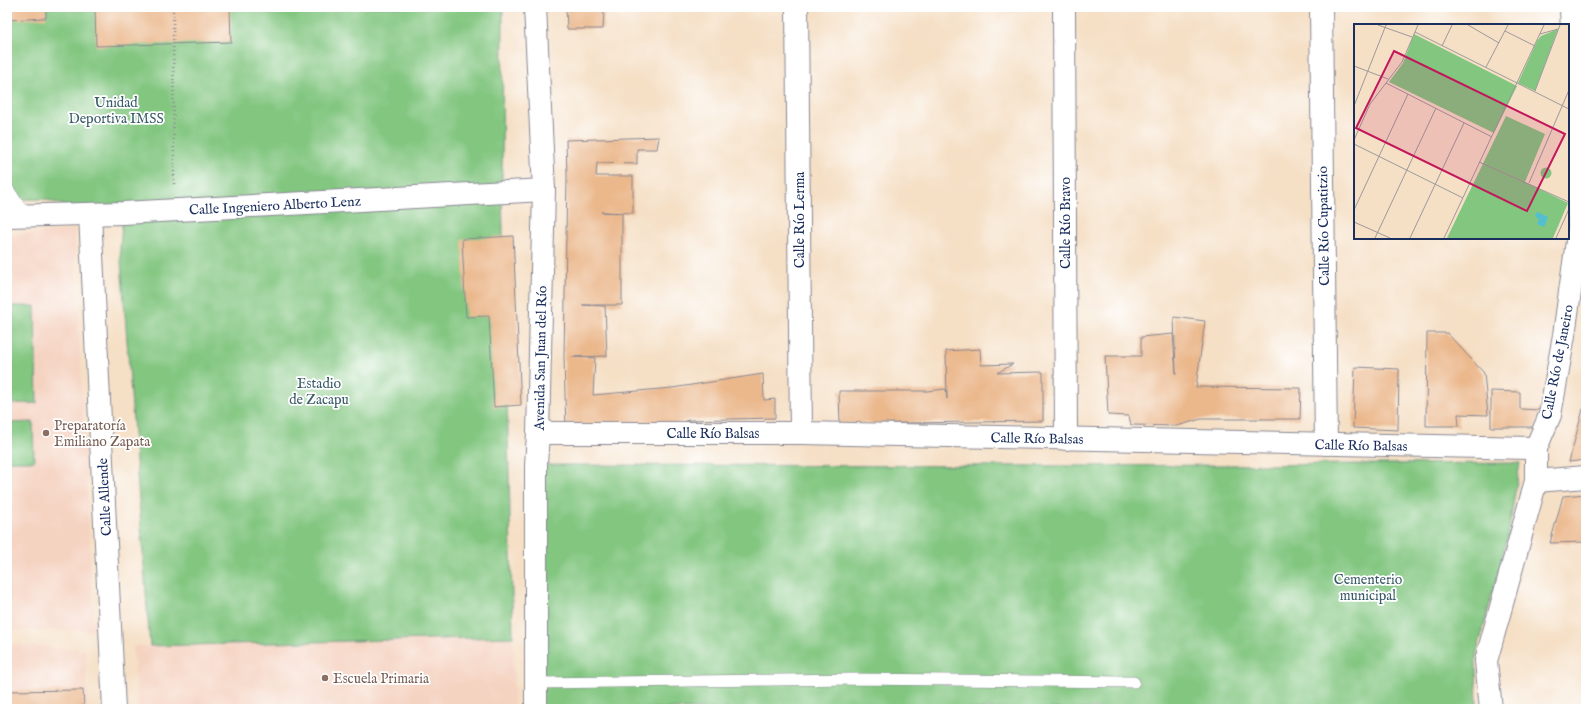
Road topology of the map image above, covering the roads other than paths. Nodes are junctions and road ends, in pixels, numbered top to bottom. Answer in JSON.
{"nodes":[{"id":1,"x":535,"y":7,"type":"edge"},
{"id":2,"x":797,"y":7,"type":"edge"},
{"id":3,"x":1064,"y":7,"type":"edge"},
{"id":4,"x":1321,"y":7,"type":"edge"},
{"id":5,"x":1571,"y":7,"type":"edge"},
{"id":6,"x":7,"y":187,"type":"edge"},
{"id":7,"x":544,"y":190,"type":"junction"},
{"id":8,"x":90,"y":214,"type":"junction"},
{"id":9,"x":16,"y":216,"type":"edge"},
{"id":10,"x":538,"y":433,"type":"junction"},
{"id":11,"x":800,"y":433,"type":"junction"},
{"id":12,"x":1066,"y":439,"type":"junction"},
{"id":13,"x":1326,"y":444,"type":"junction"},
{"id":14,"x":1536,"y":448,"type":"junction"},
{"id":15,"x":1586,"y":477,"type":"edge"},
{"id":16,"x":1536,"y":481,"type":"junction"},
{"id":17,"x":1134,"y":682,"type":"dead end"},
{"id":18,"x":536,"y":683,"type":"junction"},
{"id":19,"x":114,"y":709,"type":"edge"},
{"id":20,"x":536,"y":709,"type":"edge"},
{"id":21,"x":1491,"y":709,"type":"edge"}],
"edges":[{"from":1,"to":7,"type":"street","name":"Avenida San Juan del Río"},
{"from":2,"to":11,"type":"street","name":"Calle Río Lerma"},
{"from":3,"to":12,"type":"street","name":"Calle Río Bravo"},
{"from":4,"to":13,"type":"street","name":"Calle Río Cupatitzio"},
{"from":5,"to":14,"type":"street","name":"Calle Río de Janeiro"},
{"from":6,"to":9,"type":"lane"},
{"from":7,"to":8,"type":"street","name":"Calle Ingeniero Alberto Lenz"},
{"from":7,"to":10,"type":"street","name":"Avenida San Juan del Río"},
{"from":8,"to":9,"type":"street","name":"Calle Ingeniero Alberto Lenz"},
{"from":8,"to":19,"type":"street","name":"Calle Allende"},
{"from":10,"to":11,"type":"street","name":"Calle Río Balsas"},
{"from":10,"to":18,"type":"street","name":"Avenida San Juan del Río"},
{"from":11,"to":12,"type":"street","name":"Calle Río Balsas"},
{"from":12,"to":13,"type":"street","name":"Calle Río Balsas"},
{"from":13,"to":14,"type":"street","name":"Calle Río Balsas"},
{"from":14,"to":16,"type":"street","name":"Calle Río de Janeiro"},
{"from":15,"to":16,"type":"street"},
{"from":16,"to":21,"type":"street","name":"Calle Río de Janeiro"},
{"from":17,"to":18,"type":"lane"},
{"from":18,"to":20,"type":"street","name":"Avenida San Juan del Río"}]}
